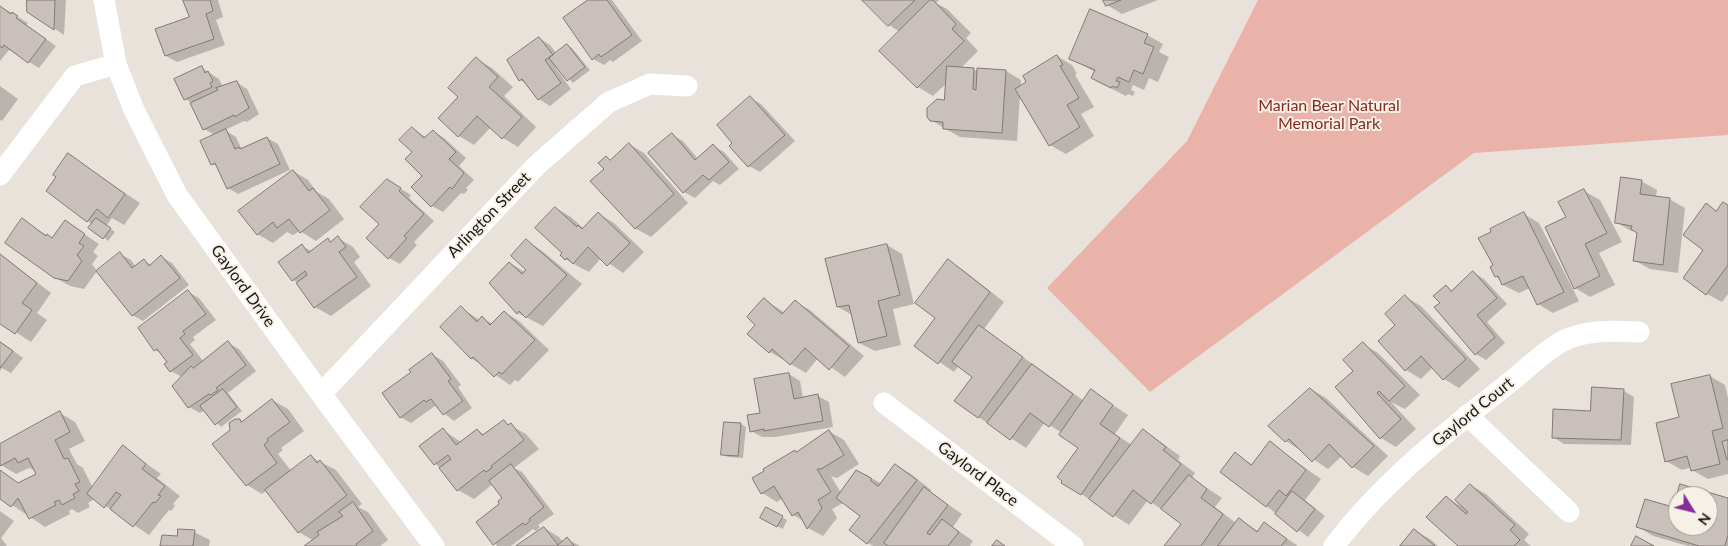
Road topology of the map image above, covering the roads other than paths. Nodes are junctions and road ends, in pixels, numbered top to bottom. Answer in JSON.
{"nodes":[{"id":1,"x":104,"y":0,"type":"edge"},
{"id":2,"x":116,"y":64,"type":"junction"},
{"id":3,"x":687,"y":86,"type":"dead end"},
{"id":4,"x":0,"y":175,"type":"edge"},
{"id":5,"x":1639,"y":332,"type":"dead end"},
{"id":6,"x":320,"y":394,"type":"junction"},
{"id":7,"x":884,"y":403,"type":"dead end"},
{"id":8,"x":1467,"y":415,"type":"junction"},
{"id":9,"x":1569,"y":512,"type":"dead end"},
{"id":10,"x":434,"y":546,"type":"edge"},
{"id":11,"x":1073,"y":546,"type":"edge"},
{"id":12,"x":1334,"y":546,"type":"edge"}],
"edges":[{"from":1,"to":2,"type":"street","name":"Gaylord Drive"},
{"from":2,"to":4,"type":"street"},
{"from":2,"to":6,"type":"street","name":"Gaylord Drive"},
{"from":3,"to":6,"type":"street","name":"Arlington Street"},
{"from":5,"to":8,"type":"street","name":"Gaylord Court"},
{"from":6,"to":10,"type":"street","name":"Gaylord Drive"},
{"from":7,"to":11,"type":"street","name":"Gaylord Place"},
{"from":8,"to":9,"type":"street"},
{"from":8,"to":12,"type":"street","name":"Gaylord Court"}]}
